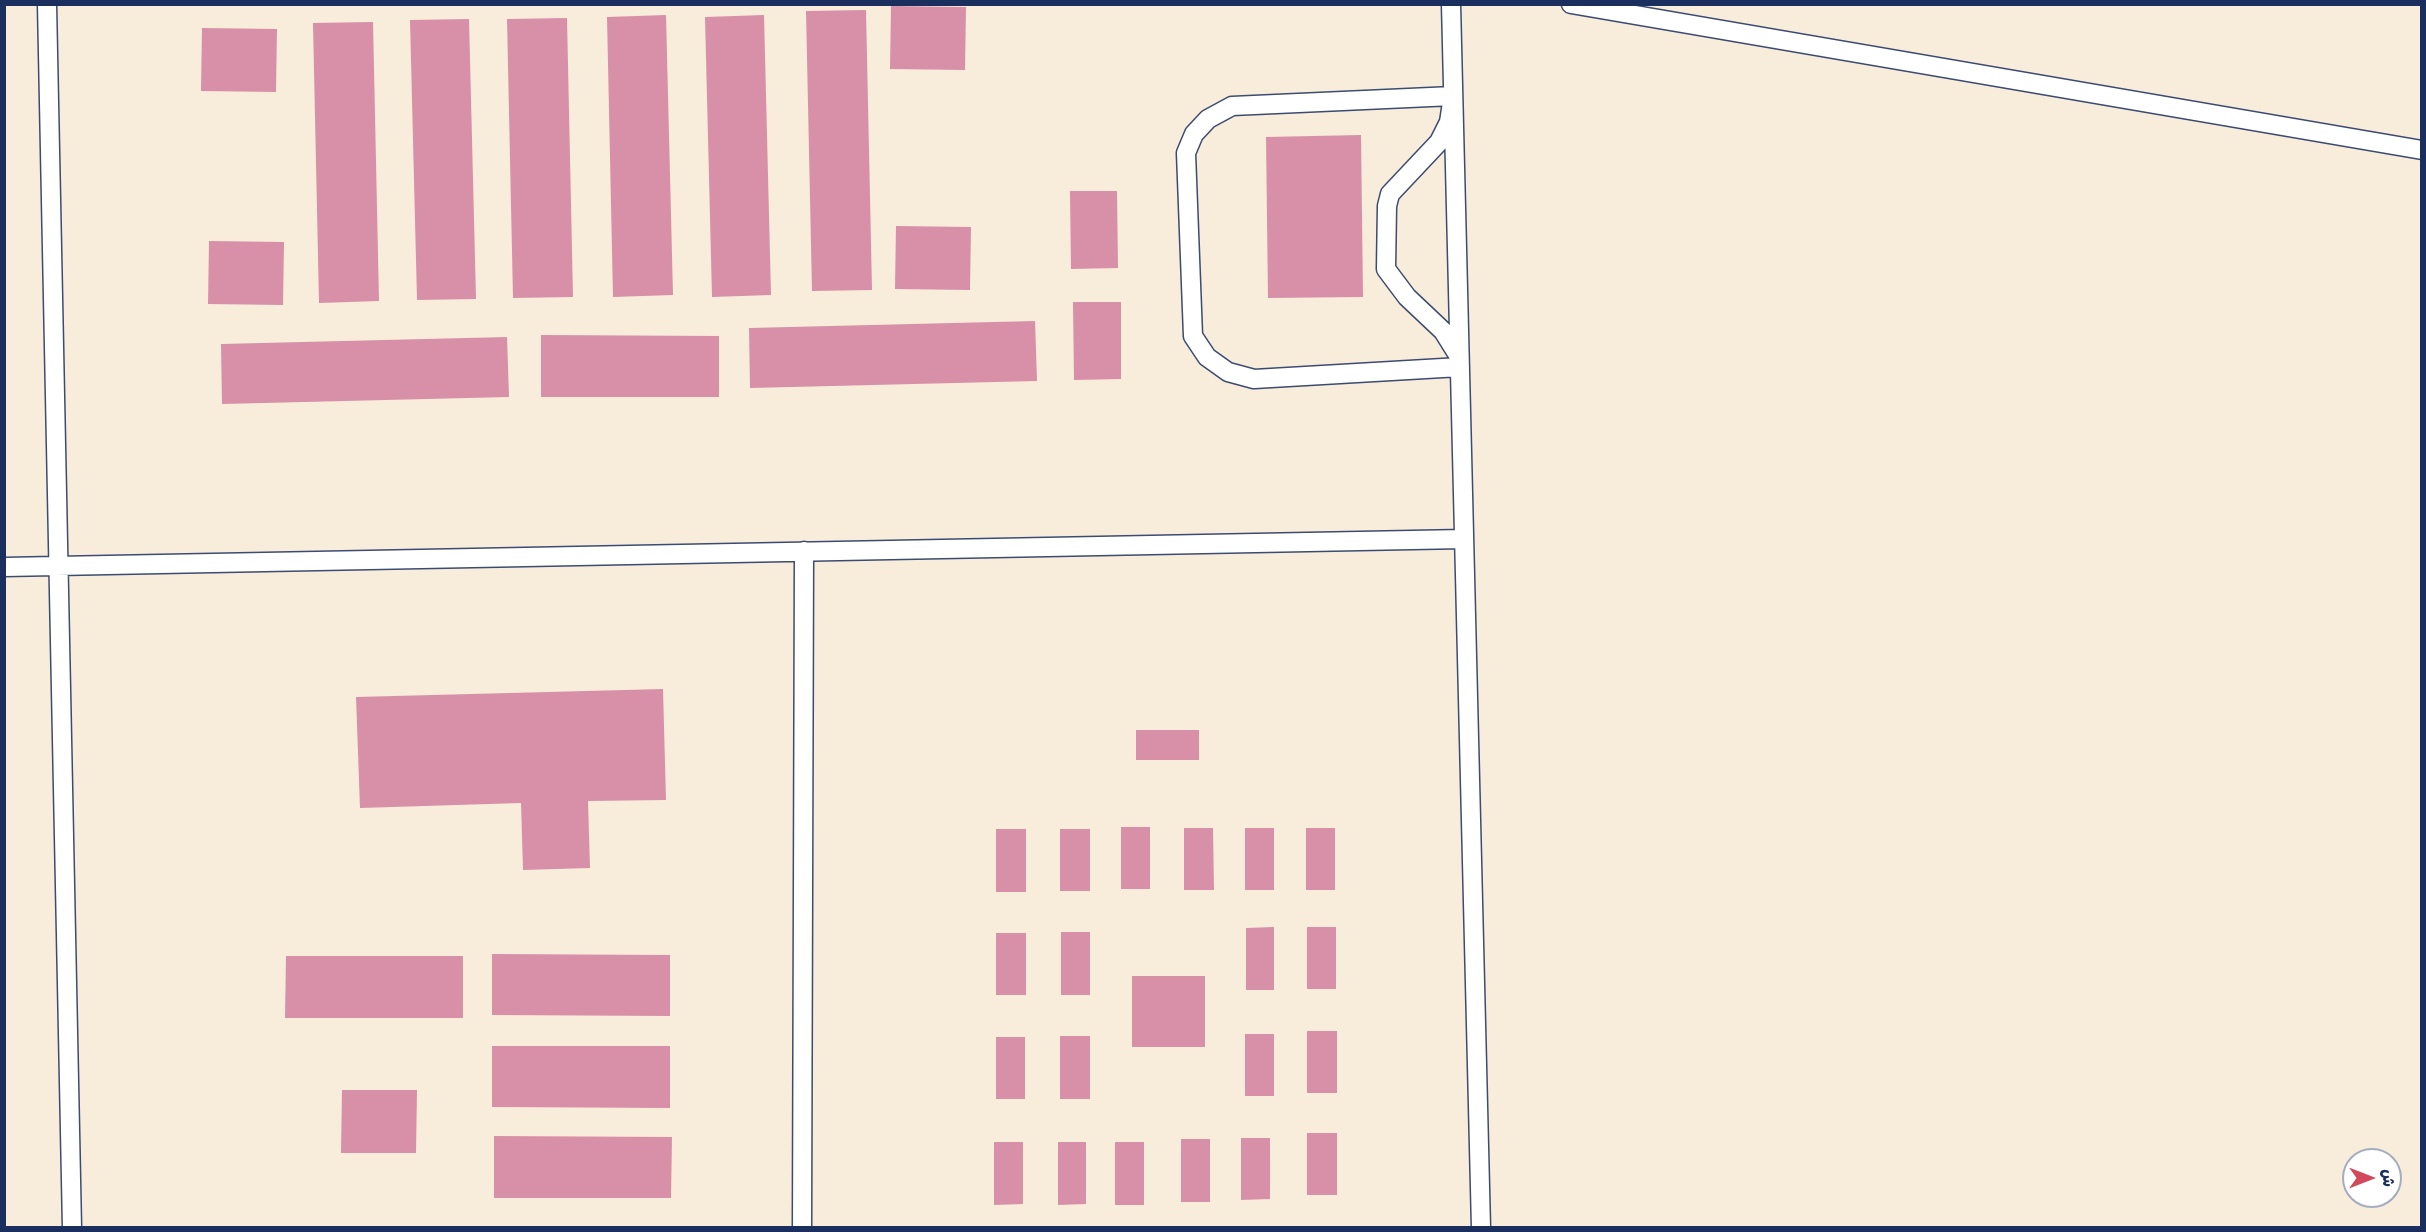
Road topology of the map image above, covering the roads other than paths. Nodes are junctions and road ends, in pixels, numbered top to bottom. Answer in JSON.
{"nodes":[{"id":1,"x":47,"y":4,"type":"edge"},
{"id":2,"x":1450,"y":4,"type":"edge"},
{"id":3,"x":1571,"y":4,"type":"edge"},
{"id":4,"x":1453,"y":96,"type":"junction"},
{"id":5,"x":2421,"y":150,"type":"edge"},
{"id":6,"x":1460,"y":363,"type":"junction"},
{"id":7,"x":1464,"y":539,"type":"junction"},
{"id":8,"x":804,"y":551,"type":"junction"},
{"id":9,"x":58,"y":566,"type":"junction"},
{"id":10,"x":4,"y":567,"type":"edge"},
{"id":11,"x":72,"y":1227,"type":"edge"},
{"id":12,"x":802,"y":1227,"type":"edge"},
{"id":13,"x":1481,"y":1227,"type":"edge"}],
"edges":[{"from":1,"to":9,"type":"lane"},
{"from":2,"to":4,"type":"lane"},
{"from":3,"to":5,"type":"lane"},
{"from":4,"to":6,"type":"lane"},
{"from":4,"to":6,"type":"lane"},
{"from":4,"to":6,"type":"lane"},
{"from":6,"to":7,"type":"lane"},
{"from":7,"to":8,"type":"lane"},
{"from":7,"to":13,"type":"lane"},
{"from":8,"to":9,"type":"lane"},
{"from":8,"to":12,"type":"lane"},
{"from":9,"to":10,"type":"lane"},
{"from":9,"to":11,"type":"lane"}]}
